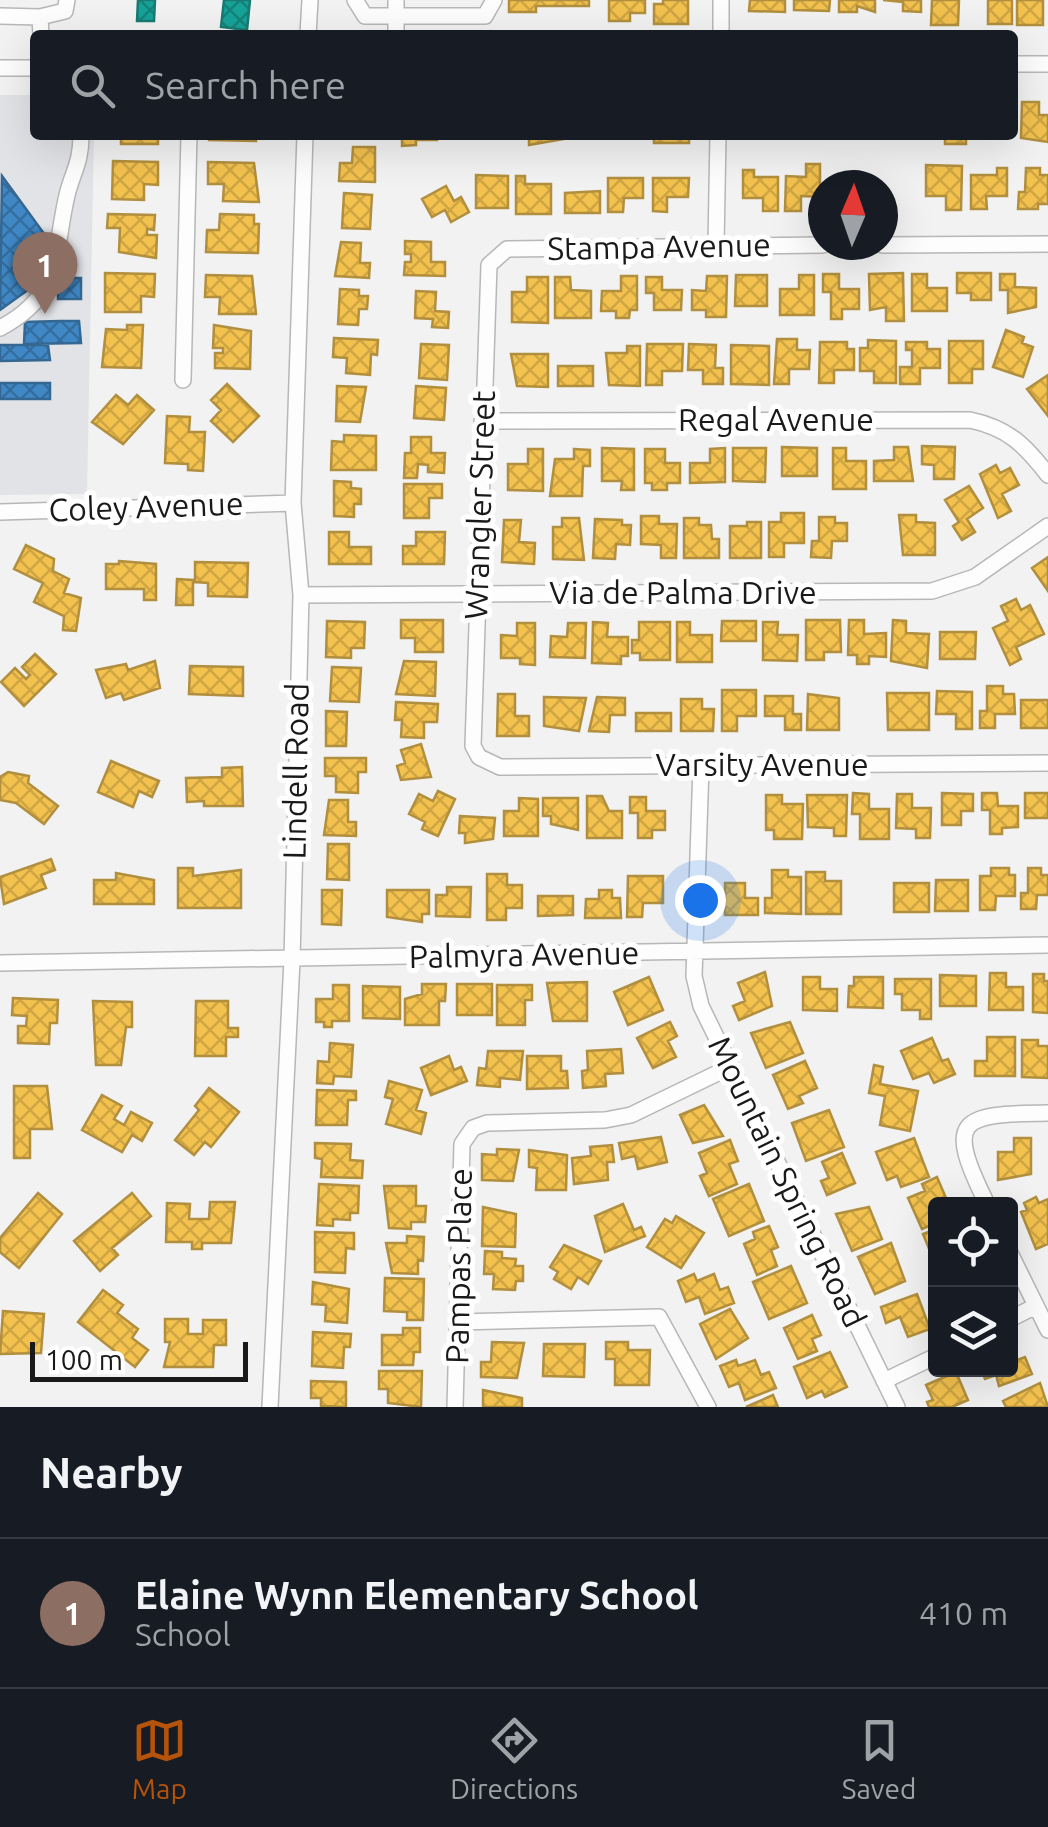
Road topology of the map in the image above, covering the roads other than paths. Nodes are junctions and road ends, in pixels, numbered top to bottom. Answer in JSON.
{"nodes":[{"id":1,"x":67,"y":0,"type":"edge"},
{"id":2,"x":310,"y":0,"type":"edge"},
{"id":3,"x":354,"y":0,"type":"edge"},
{"id":4,"x":494,"y":0,"type":"edge"},
{"id":5,"x":722,"y":0,"type":"edge"},
{"id":6,"x":19,"y":8,"type":"edge"},
{"id":7,"x":396,"y":8,"type":"edge"},
{"id":8,"x":0,"y":16,"type":"edge"},
{"id":9,"x":40,"y":16,"type":"junction"},
{"id":10,"x":41,"y":30,"type":"edge"},
{"id":11,"x":308,"y":30,"type":"edge"},
{"id":12,"x":720,"y":30,"type":"edge"},
{"id":13,"x":1018,"y":64,"type":"edge"},
{"id":14,"x":1048,"y":64,"type":"edge"},
{"id":15,"x":0,"y":68,"type":"edge"},
{"id":16,"x":30,"y":68,"type":"edge"},
{"id":17,"x":80,"y":140,"type":"edge"},
{"id":18,"x":189,"y":140,"type":"edge"},
{"id":19,"x":305,"y":140,"type":"edge"},
{"id":20,"x":718,"y":140,"type":"edge"},
{"id":21,"x":1048,"y":244,"type":"edge"},
{"id":22,"x":716,"y":245,"type":"junction"},
{"id":23,"x":808,"y":245,"type":"edge"},
{"id":24,"x":898,"y":245,"type":"edge"},
{"id":25,"x":496,"y":254,"type":"joint"},
{"id":26,"x":0,"y":328,"type":"edge"},
{"id":27,"x":183,"y":380,"type":"dead end"},
{"id":28,"x":482,"y":421,"type":"junction"},
{"id":29,"x":1048,"y":475,"type":"edge"},
{"id":30,"x":293,"y":502,"type":"junction"},
{"id":31,"x":0,"y":512,"type":"edge"},
{"id":32,"x":1048,"y":526,"type":"edge"},
{"id":33,"x":477,"y":594,"type":"junction"},
{"id":34,"x":301,"y":595,"type":"junction"},
{"id":35,"x":479,"y":757,"type":"joint"},
{"id":36,"x":1048,"y":763,"type":"edge"},
{"id":37,"x":701,"y":766,"type":"junction"},
{"id":38,"x":1048,"y":945,"type":"edge"},
{"id":39,"x":695,"y":952,"type":"junction"},
{"id":40,"x":292,"y":960,"type":"junction"},
{"id":41,"x":0,"y":963,"type":"edge"},
{"id":42,"x":730,"y":1066,"type":"junction"},
{"id":43,"x":1048,"y":1112,"type":"edge"},
{"id":44,"x":983,"y":1197,"type":"edge"},
{"id":45,"x":1018,"y":1270,"type":"edge"},
{"id":46,"x":1036,"y":1306,"type":"junction"},
{"id":47,"x":1018,"y":1315,"type":"edge"},
{"id":48,"x":458,"y":1322,"type":"junction"},
{"id":49,"x":1048,"y":1330,"type":"edge"},
{"id":50,"x":928,"y":1360,"type":"edge"},
{"id":51,"x":884,"y":1381,"type":"junction"},
{"id":52,"x":270,"y":1407,"type":"edge"},
{"id":53,"x":455,"y":1407,"type":"edge"},
{"id":54,"x":708,"y":1407,"type":"edge"},
{"id":55,"x":898,"y":1407,"type":"edge"}],
"edges":[{"from":1,"to":9,"type":"street"},
{"from":2,"to":11,"type":"street"},
{"from":3,"to":7,"type":"street"},
{"from":4,"to":7,"type":"street"},
{"from":5,"to":12,"type":"street"},
{"from":6,"to":8,"type":"street"},
{"from":6,"to":9,"type":"street"},
{"from":9,"to":10,"type":"street"},
{"from":13,"to":14,"type":"street"},
{"from":15,"to":16,"type":"street"},
{"from":17,"to":26,"type":"street"},
{"from":18,"to":27,"type":"street"},
{"from":19,"to":30,"type":"street","name":"Lindell Road"},
{"from":20,"to":22,"type":"street"},
{"from":21,"to":24,"type":"street"},
{"from":22,"to":23,"type":"street","name":"Stampa Avenue"},
{"from":22,"to":25,"type":"street","name":"Stampa Avenue"},
{"from":25,"to":28,"type":"street","name":"Wrangler Street"},
{"from":28,"to":29,"type":"street","name":"Regal Avenue"},
{"from":28,"to":33,"type":"street","name":"Wrangler Street"},
{"from":30,"to":31,"type":"street","name":"Coley Avenue"},
{"from":30,"to":34,"type":"street","name":"Lindell Road"},
{"from":32,"to":33,"type":"street","name":"Via de Palma Drive"},
{"from":33,"to":34,"type":"street","name":"Via de Palma Drive"},
{"from":33,"to":35,"type":"street","name":"Wrangler Street"},
{"from":34,"to":40,"type":"street","name":"Lindell Road"},
{"from":35,"to":37,"type":"street","name":"Varsity Avenue"},
{"from":36,"to":37,"type":"street","name":"Varsity Avenue"},
{"from":37,"to":39,"type":"street","name":"Mountain Spring Road"},
{"from":38,"to":39,"type":"street","name":"Palmyra Avenue"},
{"from":39,"to":40,"type":"street","name":"Palmyra Avenue"},
{"from":39,"to":42,"type":"street","name":"Mountain Spring Road"},
{"from":40,"to":41,"type":"street","name":"Palmyra Avenue"},
{"from":40,"to":52,"type":"street","name":"Lindell Road"},
{"from":42,"to":48,"type":"street","name":"Pampas Place"},
{"from":42,"to":51,"type":"street","name":"Mountain Spring Road"},
{"from":43,"to":44,"type":"street"},
{"from":45,"to":46,"type":"street"},
{"from":46,"to":47,"type":"street"},
{"from":46,"to":49,"type":"street"},
{"from":48,"to":53,"type":"street","name":"Pampas Place"},
{"from":48,"to":54,"type":"street"},
{"from":50,"to":51,"type":"street"},
{"from":51,"to":55,"type":"street","name":"Mountain Spring Road"}]}
